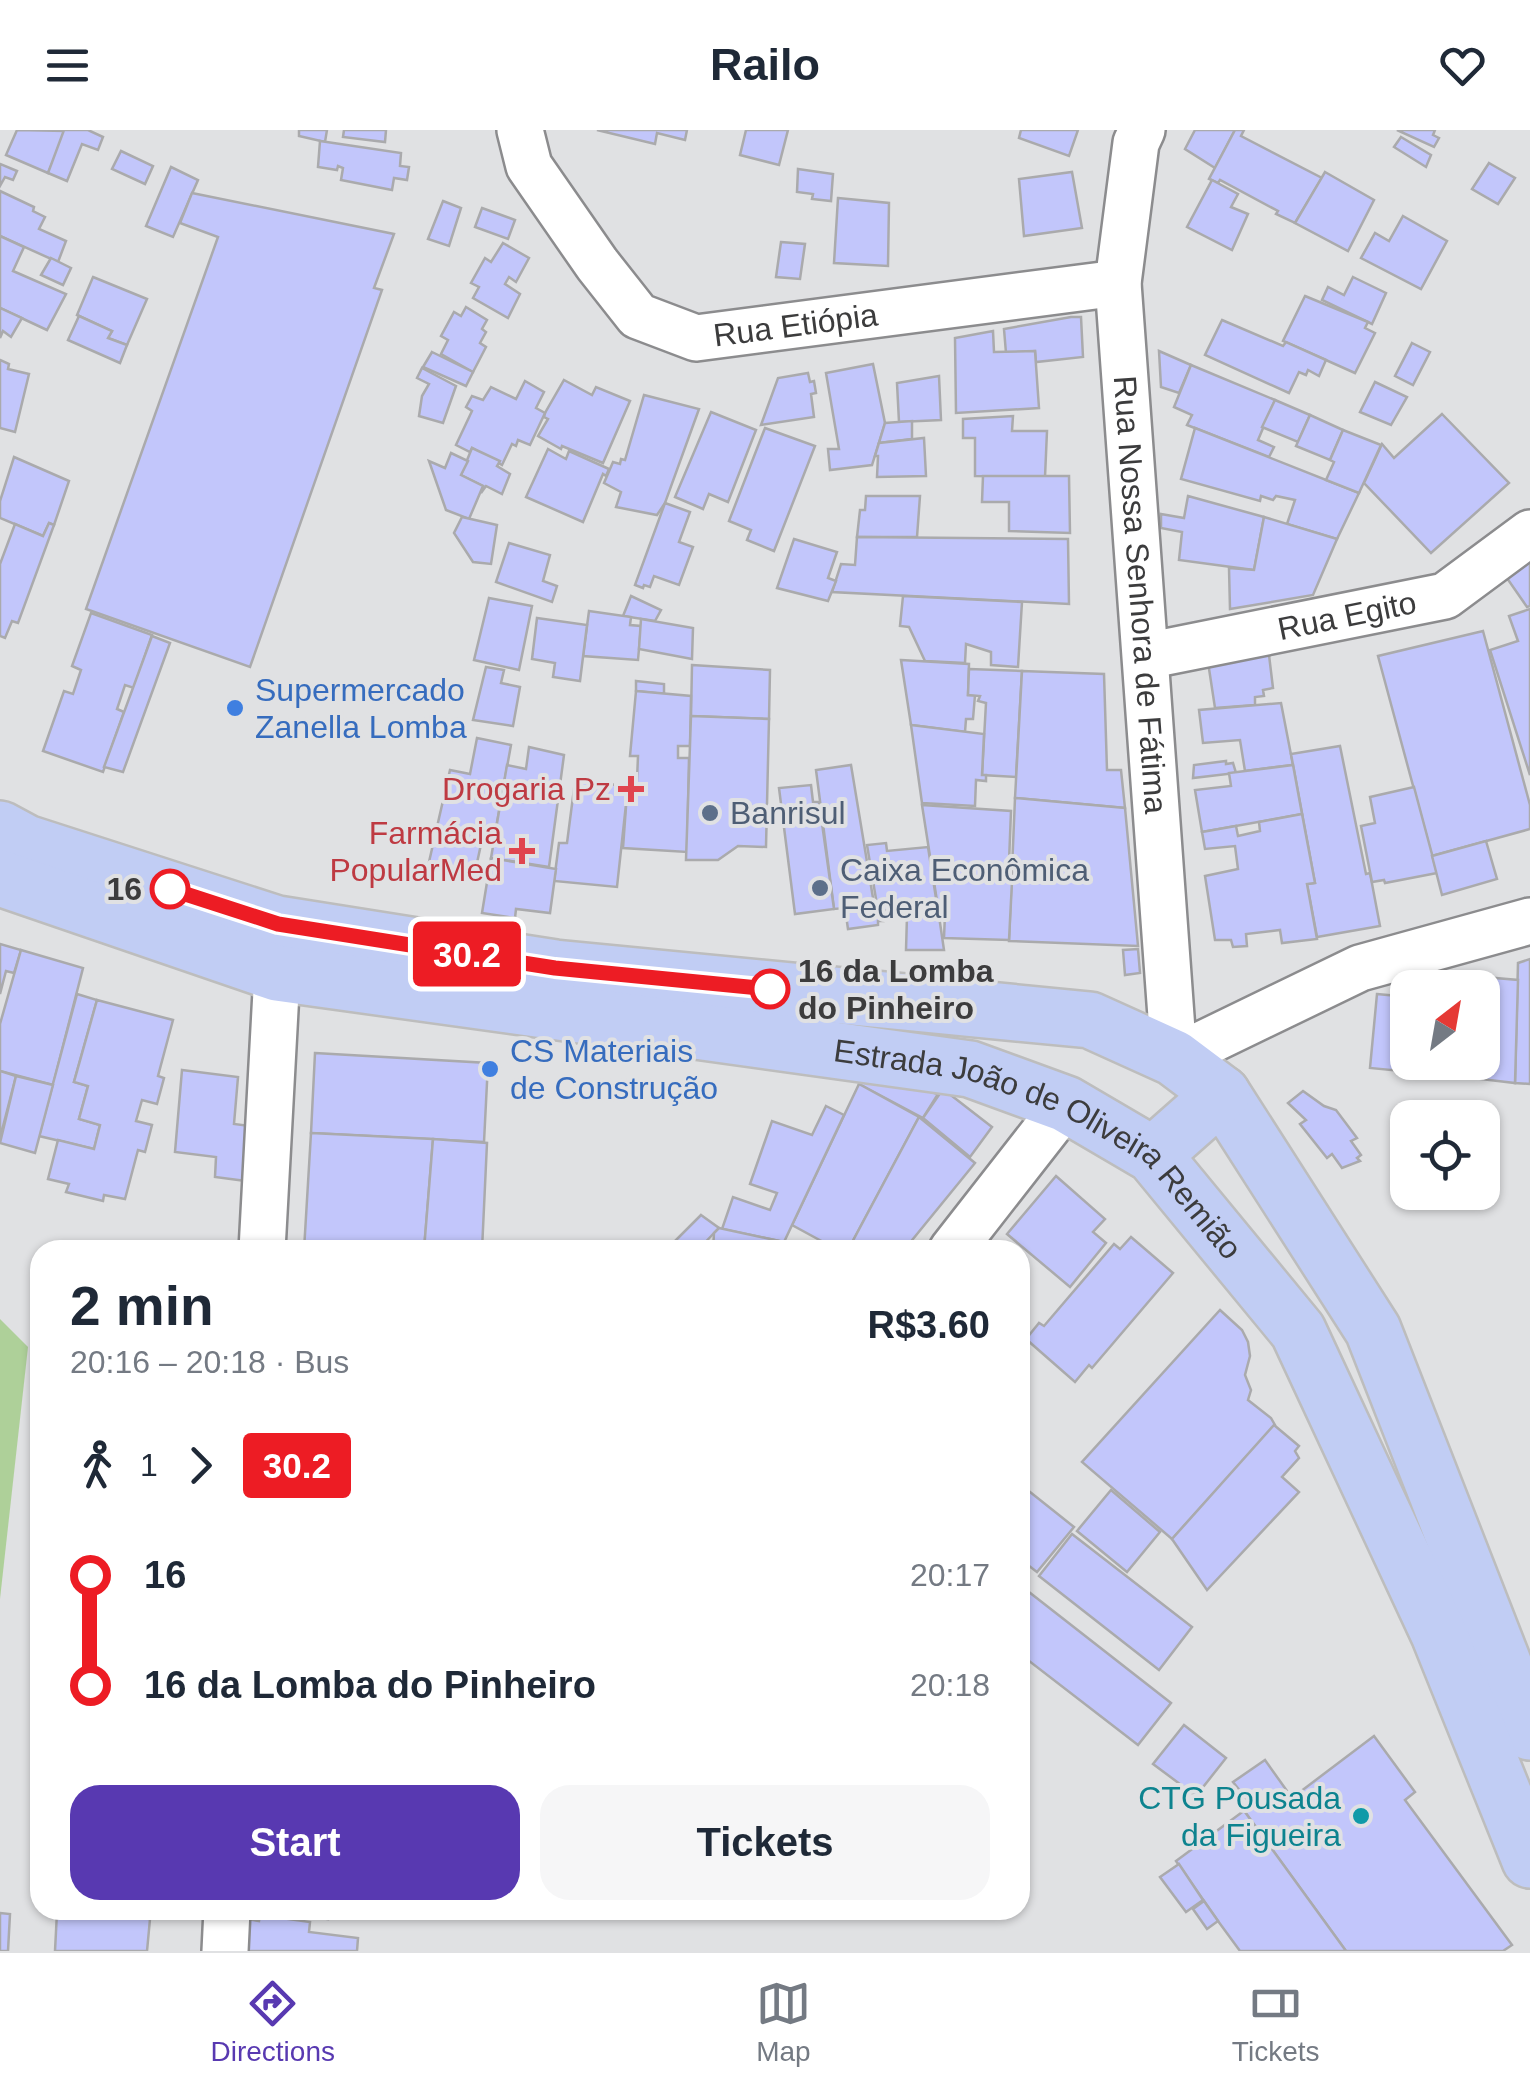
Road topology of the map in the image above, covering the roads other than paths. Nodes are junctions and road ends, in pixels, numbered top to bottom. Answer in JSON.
{"nodes":[{"id":1,"x":520,"y":130,"type":"edge"},
{"id":2,"x":1142,"y":130,"type":"edge"},
{"id":3,"x":1118,"y":282,"type":"junction"},
{"id":4,"x":1530,"y":533,"type":"edge"},
{"id":5,"x":1146,"y":656,"type":"junction"},
{"id":6,"x":0,"y":829,"type":"edge"},
{"id":7,"x":0,"y":878,"type":"edge"},
{"id":8,"x":1530,"y":922,"type":"edge"},
{"id":9,"x":277,"y":972,"type":"junction"},
{"id":10,"x":1090,"y":1020,"type":"junction"},
{"id":11,"x":1174,"y":1058,"type":"junction"},
{"id":12,"x":1222,"y":1094,"type":"junction"},
{"id":13,"x":1066,"y":1104,"type":"junction"},
{"id":14,"x":1153,"y":1155,"type":"junction"},
{"id":15,"x":263,"y":1240,"type":"edge"},
{"id":16,"x":960,"y":1240,"type":"edge"},
{"id":17,"x":1530,"y":1732,"type":"edge"},
{"id":18,"x":1530,"y":1860,"type":"edge"},
{"id":19,"x":227,"y":1920,"type":"edge"},
{"id":20,"x":225,"y":1951,"type":"edge"}],
"edges":[{"from":1,"to":3,"type":"street","name":"Rua Etiópia"},
{"from":2,"to":3,"type":"street","name":"Rua Nossa Senhora de Fátima"},
{"from":3,"to":5,"type":"street","name":"Rua Nossa Senhora de Fátima"},
{"from":4,"to":5,"type":"street","name":"Rua Egito"},
{"from":5,"to":11,"type":"street","name":"Rua Nossa Senhora de Fátima"},
{"from":6,"to":10,"type":"main road","name":"Estrada João de Oliveira Remião"},
{"from":7,"to":9,"type":"main road","name":"Estrada João de Oliveira Remião"},
{"from":8,"to":11,"type":"street"},
{"from":9,"to":13,"type":"main road","name":"Estrada João de Oliveira Remião"},
{"from":9,"to":15,"type":"street"},
{"from":10,"to":11,"type":"main road","name":"Estrada João de Oliveira Remião"},
{"from":10,"to":13,"type":"main road"},
{"from":11,"to":12,"type":"main road","name":"Estrada João de Oliveira Remião"},
{"from":12,"to":14,"type":"main road"},
{"from":12,"to":17,"type":"main road","name":"Estrada João de Oliveira Remião"},
{"from":13,"to":14,"type":"main road","name":"Estrada João de Oliveira Remião"},
{"from":13,"to":16,"type":"street"},
{"from":14,"to":18,"type":"main road","name":"Estrada João de Oliveira Remião"},
{"from":19,"to":20,"type":"street"}]}
